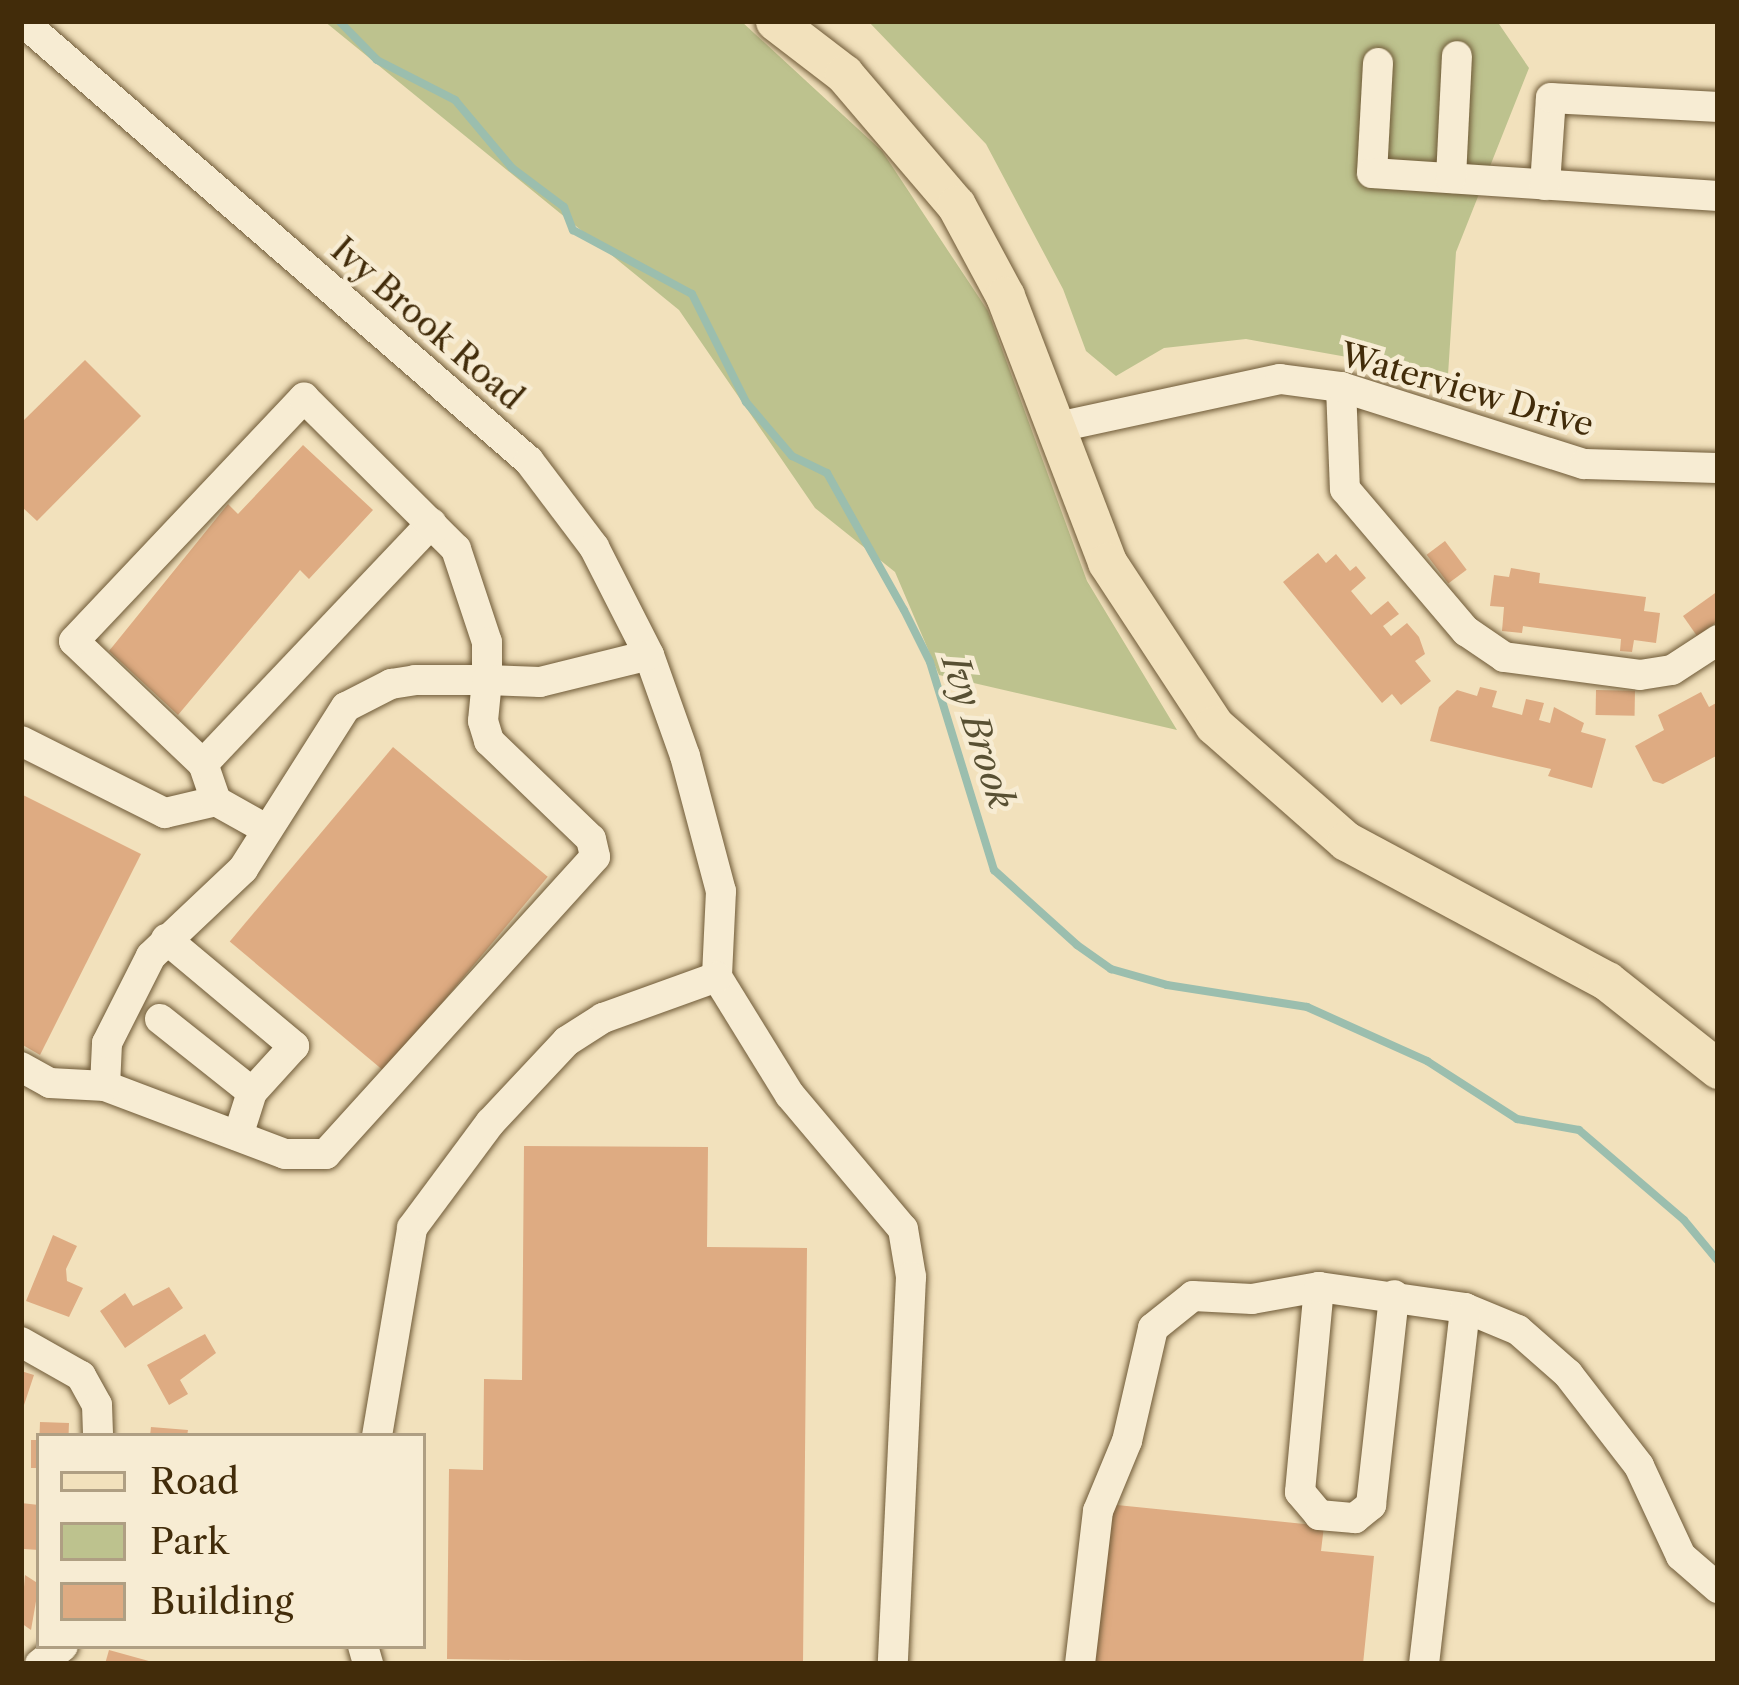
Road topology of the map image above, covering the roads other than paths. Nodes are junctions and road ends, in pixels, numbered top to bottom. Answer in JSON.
{"nodes":[{"id":1,"x":22,"y":21,"type":"edge"},
{"id":2,"x":775,"y":21,"type":"edge"},
{"id":3,"x":1457,"y":56,"type":"dead end"},
{"id":4,"x":1378,"y":63,"type":"dead end"},
{"id":5,"x":1718,"y":107,"type":"edge"},
{"id":6,"x":1451,"y":178,"type":"junction"},
{"id":7,"x":1545,"y":185,"type":"junction"},
{"id":8,"x":1718,"y":196,"type":"edge"},
{"id":9,"x":1341,"y":387,"type":"junction"},
{"id":10,"x":1058,"y":427,"type":"junction"},
{"id":11,"x":1718,"y":468,"type":"edge"},
{"id":12,"x":432,"y":523,"type":"junction"},
{"id":13,"x":1718,"y":640,"type":"edge"},
{"id":14,"x":649,"y":656,"type":"junction"},
{"id":15,"x":488,"y":680,"type":"junction"},
{"id":16,"x":21,"y":741,"type":"edge"},
{"id":17,"x":203,"y":764,"type":"junction"},
{"id":18,"x":216,"y":801,"type":"junction"},
{"id":19,"x":266,"y":830,"type":"junction"},
{"id":20,"x":166,"y":939,"type":"junction"},
{"id":21,"x":717,"y":977,"type":"junction"},
{"id":22,"x":160,"y":1018,"type":"dead end"},
{"id":23,"x":21,"y":1067,"type":"edge"},
{"id":24,"x":1718,"y":1069,"type":"edge"},
{"id":25,"x":105,"y":1086,"type":"junction"},
{"id":26,"x":252,"y":1092,"type":"junction"},
{"id":27,"x":238,"y":1136,"type":"junction"},
{"id":28,"x":1319,"y":1287,"type":"junction"},
{"id":29,"x":1394,"y":1295,"type":"junction"},
{"id":30,"x":1465,"y":1308,"type":"junction"},
{"id":31,"x":21,"y":1342,"type":"edge"},
{"id":32,"x":98,"y":1433,"type":"edge"},
{"id":33,"x":377,"y":1433,"type":"edge"},
{"id":34,"x":1718,"y":1588,"type":"edge"},
{"id":35,"x":892,"y":1664,"type":"edge"},
{"id":36,"x":1080,"y":1664,"type":"edge"},
{"id":37,"x":1424,"y":1664,"type":"edge"}],
"edges":[{"from":1,"to":14,"type":"street","name":"Ivy Brook Road"},
{"from":2,"to":10,"type":"main road"},
{"from":3,"to":6,"type":"street"},
{"from":4,"to":6,"type":"street"},
{"from":5,"to":7,"type":"street"},
{"from":6,"to":7,"type":"street"},
{"from":7,"to":8,"type":"street"},
{"from":9,"to":10,"type":"street","name":"Waterview Drive"},
{"from":9,"to":11,"type":"street","name":"Waterview Drive"},
{"from":9,"to":13,"type":"street"},
{"from":10,"to":24,"type":"main road"},
{"from":12,"to":15,"type":"street"},
{"from":12,"to":17,"type":"street"},
{"from":12,"to":17,"type":"street"},
{"from":14,"to":15,"type":"street"},
{"from":14,"to":21,"type":"street","name":"Ivy Brook Road"},
{"from":15,"to":19,"type":"street"},
{"from":15,"to":27,"type":"street"},
{"from":16,"to":18,"type":"street"},
{"from":17,"to":18,"type":"street"},
{"from":18,"to":19,"type":"street"},
{"from":19,"to":20,"type":"street"},
{"from":20,"to":25,"type":"street"},
{"from":20,"to":26,"type":"street"},
{"from":21,"to":33,"type":"street"},
{"from":21,"to":35,"type":"street"},
{"from":22,"to":26,"type":"street"},
{"from":23,"to":25,"type":"street"},
{"from":25,"to":27,"type":"street"},
{"from":26,"to":27,"type":"street"},
{"from":28,"to":29,"type":"street"},
{"from":28,"to":29,"type":"street"},
{"from":28,"to":36,"type":"street"},
{"from":29,"to":30,"type":"street"},
{"from":30,"to":34,"type":"street"},
{"from":30,"to":37,"type":"street"},
{"from":31,"to":32,"type":"street"}]}
